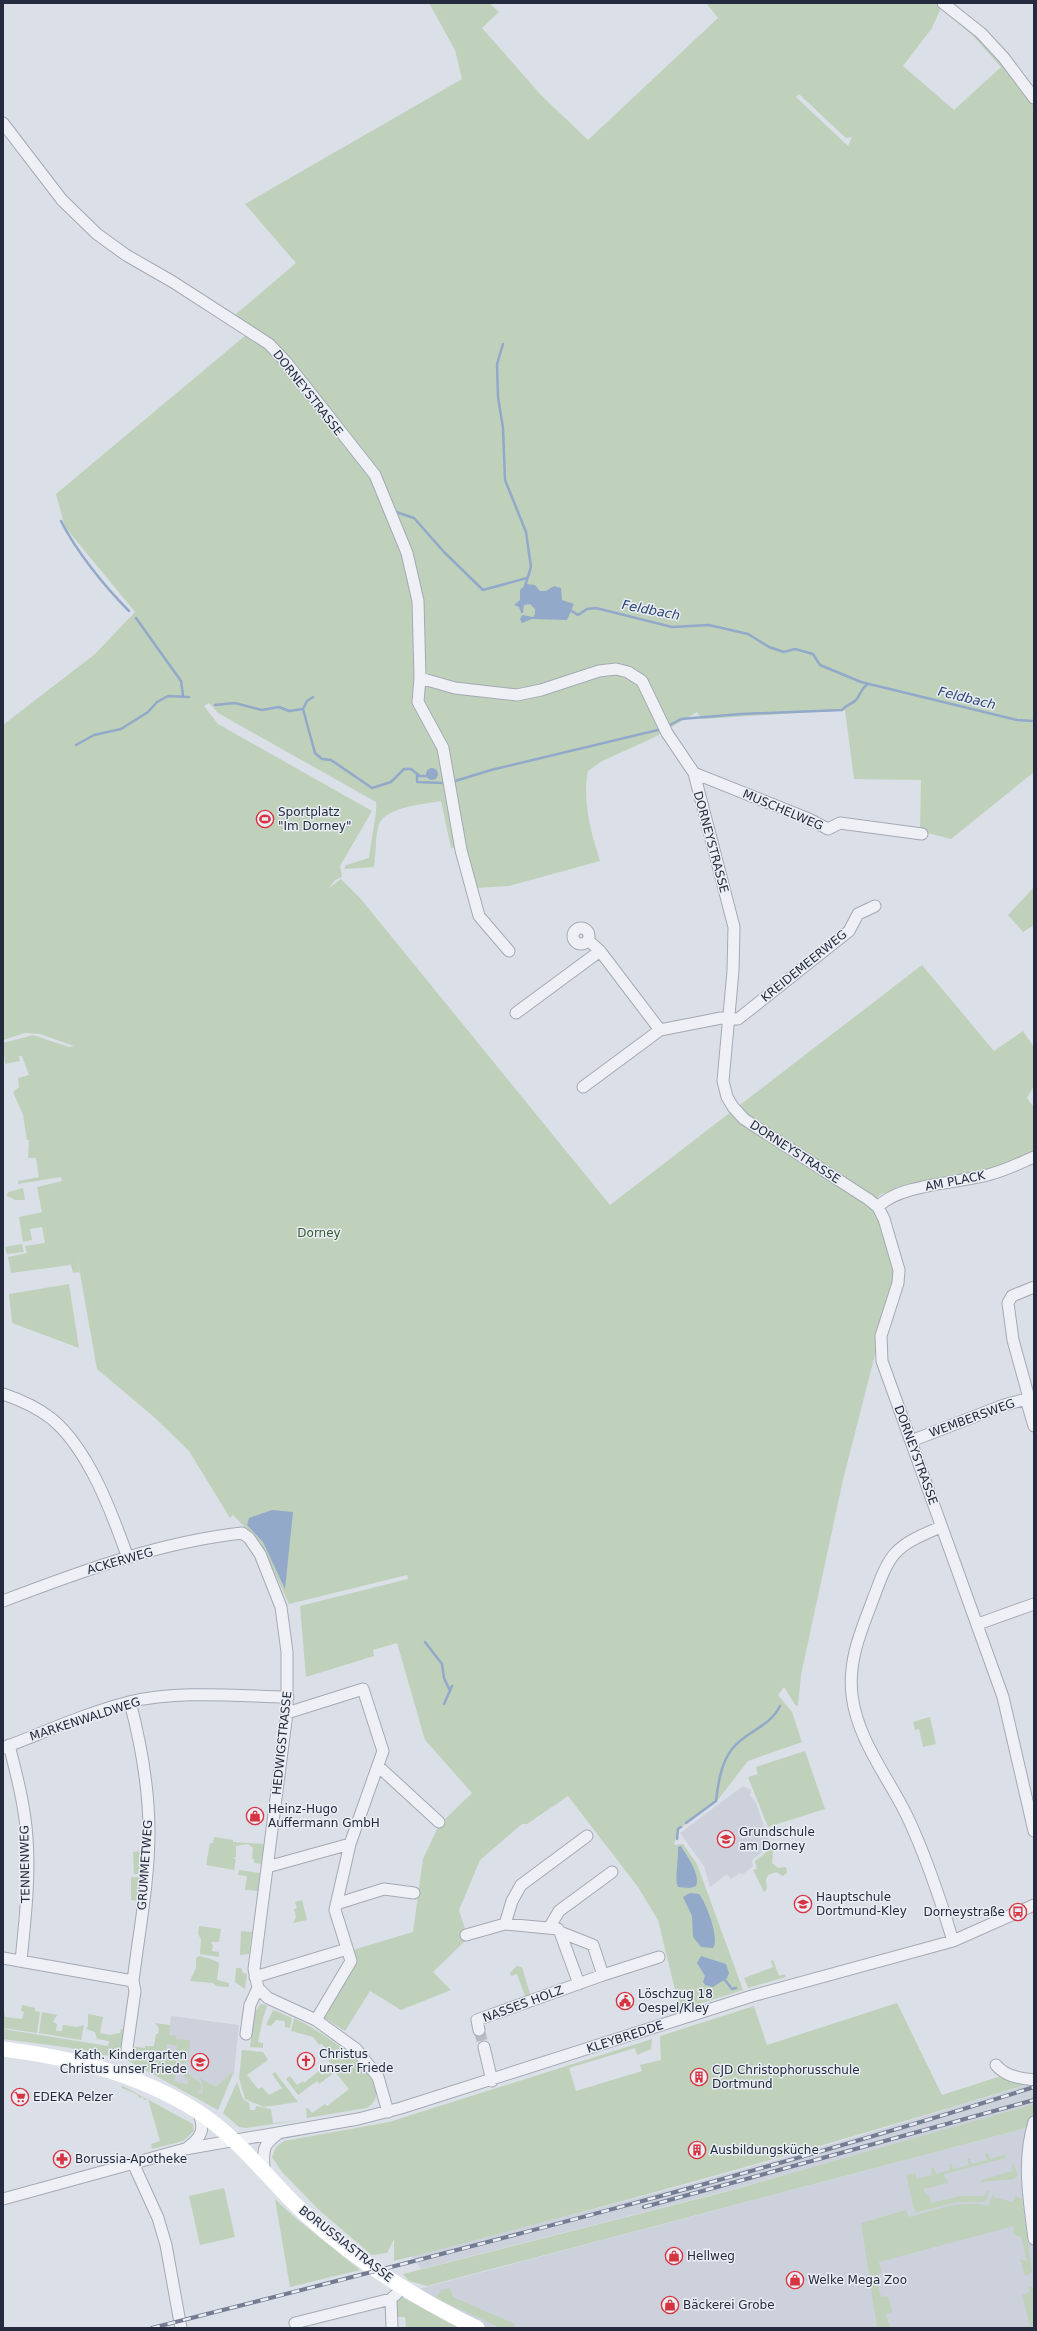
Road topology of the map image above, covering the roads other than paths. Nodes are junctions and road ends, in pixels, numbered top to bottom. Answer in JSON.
{"nodes":[{"id":1,"x":943,"y":3,"type":"edge"},
{"id":2,"x":1034,"y":98,"type":"edge"},
{"id":3,"x":3,"y":123,"type":"edge"},
{"id":4,"x":420,"y":678,"type":"junction"},
{"id":5,"x":694,"y":773,"type":"junction"},
{"id":6,"x":922,"y":834,"type":"dead end"},
{"id":7,"x":875,"y":906,"type":"dead end"},
{"id":8,"x":588,"y":940,"type":"dead end"},
{"id":9,"x":509,"y":950,"type":"dead end"},
{"id":10,"x":600,"y":951,"type":"junction"},
{"id":11,"x":516,"y":1013,"type":"dead end"},
{"id":12,"x":729,"y":1018,"type":"junction"},
{"id":13,"x":660,"y":1030,"type":"junction"},
{"id":14,"x":582,"y":1087,"type":"dead end"},
{"id":15,"x":1034,"y":1157,"type":"edge"},
{"id":16,"x":878,"y":1207,"type":"junction"},
{"id":17,"x":1034,"y":1287,"type":"edge"},
{"id":18,"x":3,"y":1394,"type":"edge"},
{"id":19,"x":1030,"y":1398,"type":"edge"},
{"id":20,"x":1034,"y":1426,"type":"edge"},
{"id":21,"x":912,"y":1441,"type":"junction"},
{"id":22,"x":941,"y":1527,"type":"junction"},
{"id":23,"x":241,"y":1533,"type":"joint"},
{"id":24,"x":128,"y":1558,"type":"junction"},
{"id":25,"x":3,"y":1601,"type":"edge"},
{"id":26,"x":1034,"y":1604,"type":"edge"},
{"id":27,"x":978,"y":1624,"type":"junction"},
{"id":28,"x":288,"y":1697,"type":"junction"},
{"id":29,"x":130,"y":1702,"type":"junction"},
{"id":30,"x":288,"y":1713,"type":"junction"},
{"id":31,"x":6,"y":1747,"type":"edge"},
{"id":32,"x":378,"y":1766,"type":"junction"},
{"id":33,"x":439,"y":1822,"type":"dead end"},
{"id":34,"x":1034,"y":1831,"type":"edge"},
{"id":35,"x":587,"y":1836,"type":"dead end"},
{"id":36,"x":350,"y":1844,"type":"junction"},
{"id":37,"x":267,"y":1867,"type":"junction"},
{"id":38,"x":612,"y":1872,"type":"dead end"},
{"id":39,"x":414,"y":1893,"type":"dead end"},
{"id":40,"x":336,"y":1904,"type":"junction"},
{"id":41,"x":1034,"y":1905,"type":"edge"},
{"id":42,"x":505,"y":1924,"type":"junction"},
{"id":43,"x":548,"y":1928,"type":"junction"},
{"id":44,"x":560,"y":1932,"type":"junction"},
{"id":45,"x":466,"y":1935,"type":"dead end"},
{"id":46,"x":953,"y":1940,"type":"junction"},
{"id":47,"x":347,"y":1949,"type":"junction"},
{"id":48,"x":659,"y":1956,"type":"dead end"},
{"id":49,"x":3,"y":1958,"type":"edge"},
{"id":50,"x":21,"y":1961,"type":"junction"},
{"id":51,"x":603,"y":1975,"type":"junction"},
{"id":52,"x":133,"y":1981,"type":"junction"},
{"id":53,"x":256,"y":1982,"type":"junction"},
{"id":54,"x":579,"y":1984,"type":"junction"},
{"id":55,"x":316,"y":2020,"type":"junction"},
{"id":56,"x":479,"y":2030,"type":"dead end"},
{"id":57,"x":246,"y":2034,"type":"dead end"},
{"id":58,"x":484,"y":2047,"type":"tunnel mouth"},
{"id":59,"x":127,"y":2048,"type":"dead end"},
{"id":60,"x":3,"y":2049,"type":"edge"},
{"id":61,"x":996,"y":2065,"type":"dead end"},
{"id":62,"x":1034,"y":2080,"type":"edge"},
{"id":63,"x":492,"y":2081,"type":"junction"},
{"id":64,"x":198,"y":2112,"type":"junction"},
{"id":65,"x":388,"y":2112,"type":"junction"},
{"id":66,"x":1034,"y":2122,"type":"edge"},
{"id":67,"x":280,"y":2133,"type":"junction"},
{"id":68,"x":234,"y":2140,"type":"junction"},
{"id":69,"x":185,"y":2149,"type":"junction"},
{"id":70,"x":133,"y":2163,"type":"junction"},
{"id":71,"x":264,"y":2170,"type":"junction"},
{"id":72,"x":3,"y":2199,"type":"edge"},
{"id":73,"x":1034,"y":2239,"type":"edge"},
{"id":74,"x":403,"y":2288,"type":"junction"},
{"id":75,"x":391,"y":2299,"type":"junction"},
{"id":76,"x":295,"y":2323,"type":"dead end"},
{"id":77,"x":181,"y":2328,"type":"edge"},
{"id":78,"x":392,"y":2328,"type":"edge"},
{"id":79,"x":477,"y":2328,"type":"edge"}],
"edges":[{"from":1,"to":2,"type":"street"},
{"from":3,"to":4,"type":"street","name":"DORNEYSTRASSE"},
{"from":4,"to":5,"type":"street","name":"DORNEYSTRASSE"},
{"from":4,"to":9,"type":"street","name":"DORNEYSTRASSE"},
{"from":5,"to":6,"type":"street","name":"MUSCHELWEG"},
{"from":5,"to":12,"type":"street","name":"DORNEYSTRASSE"},
{"from":7,"to":12,"type":"street","name":"KREIDEMEERWEG"},
{"from":8,"to":10,"type":"street"},
{"from":10,"to":11,"type":"street"},
{"from":10,"to":13,"type":"street"},
{"from":12,"to":13,"type":"street","name":"KREIDEMEERWEG"},
{"from":12,"to":16,"type":"street","name":"DORNEYSTRASSE"},
{"from":13,"to":14,"type":"street"},
{"from":15,"to":16,"type":"street","name":"AM PLACK"},
{"from":16,"to":21,"type":"street","name":"DORNEYSTRASSE"},
{"from":17,"to":19,"type":"street"},
{"from":18,"to":24,"type":"street"},
{"from":19,"to":20,"type":"street"},
{"from":19,"to":21,"type":"street","name":"WEMBERSWEG"},
{"from":21,"to":22,"type":"street","name":"DORNEYSTRASSE"},
{"from":22,"to":27,"type":"street","name":"DORNEYSTRASSE"},
{"from":22,"to":46,"type":"street"},
{"from":23,"to":24,"type":"street","name":"ACKERWEG"},
{"from":23,"to":28,"type":"street","name":"HEDWIGSTRASSE"},
{"from":24,"to":25,"type":"street","name":"ACKERWEG"},
{"from":26,"to":27,"type":"street"},
{"from":27,"to":34,"type":"street","name":"DORNEYSTRASSE"},
{"from":28,"to":29,"type":"street","name":"MARKENWALDWEG"},
{"from":28,"to":30,"type":"street","name":"HEDWIGSTRASSE"},
{"from":29,"to":31,"type":"street","name":"MARKENWALDWEG"},
{"from":29,"to":52,"type":"street","name":"GRUMMETWEG"},
{"from":30,"to":32,"type":"street"},
{"from":30,"to":37,"type":"street","name":"HEDWIGSTRASSE"},
{"from":31,"to":50,"type":"street","name":"TENNENWEG"},
{"from":32,"to":33,"type":"street"},
{"from":32,"to":36,"type":"street"},
{"from":35,"to":42,"type":"street"},
{"from":36,"to":37,"type":"street"},
{"from":36,"to":40,"type":"street"},
{"from":37,"to":53,"type":"street","name":"HEDWIGSTRASSE"},
{"from":38,"to":43,"type":"street"},
{"from":39,"to":40,"type":"street"},
{"from":40,"to":47,"type":"street"},
{"from":41,"to":46,"type":"street","name":"KLEYBREDDE"},
{"from":42,"to":43,"type":"street"},
{"from":42,"to":45,"type":"street"},
{"from":43,"to":44,"type":"street"},
{"from":44,"to":51,"type":"street"},
{"from":44,"to":54,"type":"street","name":"NASSES HOLZ"},
{"from":46,"to":63,"type":"street","name":"KLEYBREDDE"},
{"from":47,"to":53,"type":"street"},
{"from":47,"to":55,"type":"street"},
{"from":48,"to":51,"type":"street","name":"NASSES HOLZ"},
{"from":49,"to":50,"type":"street"},
{"from":50,"to":52,"type":"street"},
{"from":51,"to":54,"type":"street","name":"NASSES HOLZ"},
{"from":52,"to":59,"type":"street","name":"GRUMMETWEG"},
{"from":53,"to":55,"type":"street"},
{"from":53,"to":57,"type":"street","name":"HEDWIGSTRASSE"},
{"from":54,"to":56,"type":"street","name":"NASSES HOLZ"},
{"from":55,"to":65,"type":"street"},
{"from":58,"to":63,"type":"street"},
{"from":60,"to":64,"type":"main road","name":"BORUSSIASTRASSE"},
{"from":61,"to":62,"type":"street"},
{"from":63,"to":65,"type":"street","name":"KLEYBREDDE"},
{"from":64,"to":68,"type":"main road","name":"BORUSSIASTRASSE"},
{"from":64,"to":69,"type":"street"},
{"from":65,"to":67,"type":"street","name":"KLEYBREDDE"},
{"from":66,"to":73,"type":"street"},
{"from":67,"to":68,"type":"street","name":"KLEYBREDDE"},
{"from":67,"to":71,"type":"street"},
{"from":68,"to":69,"type":"street"},
{"from":68,"to":71,"type":"main road","name":"BORUSSIASTRASSE"},
{"from":69,"to":70,"type":"street"},
{"from":70,"to":72,"type":"street"},
{"from":70,"to":77,"type":"street"},
{"from":71,"to":74,"type":"main road","name":"BORUSSIASTRASSE"},
{"from":74,"to":75,"type":"street"},
{"from":74,"to":79,"type":"main road","name":"BORUSSIASTRASSE"},
{"from":75,"to":76,"type":"street"},
{"from":75,"to":78,"type":"street"}]}
